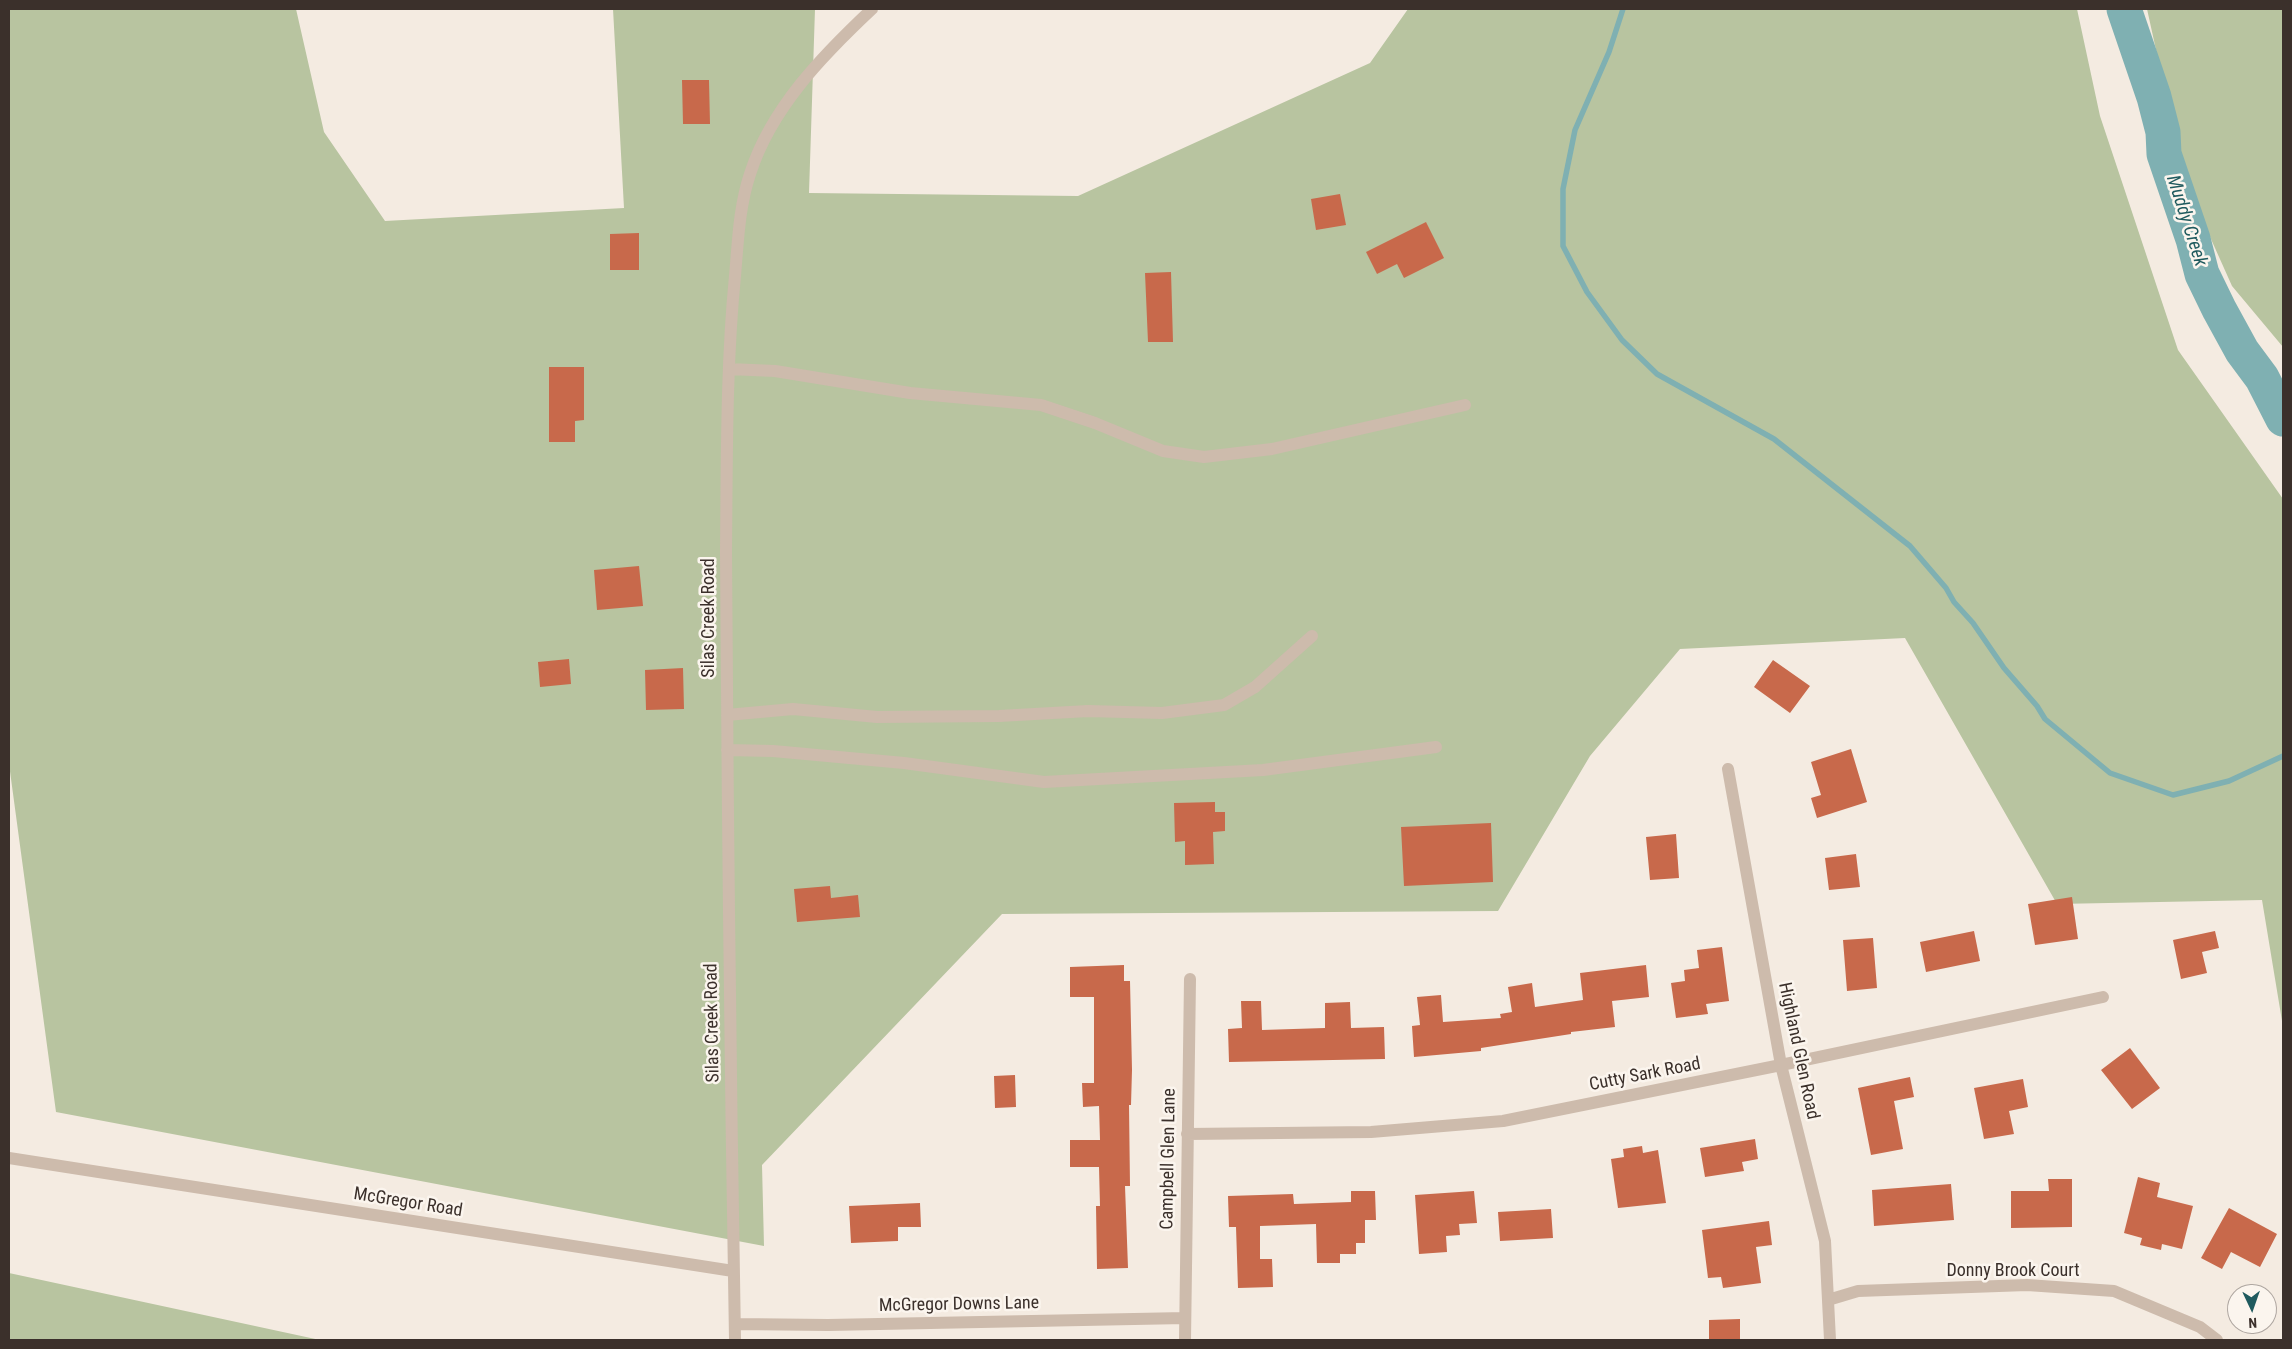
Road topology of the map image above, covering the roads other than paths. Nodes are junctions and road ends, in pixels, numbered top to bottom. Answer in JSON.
{"nodes":[{"id":1,"x":872,"y":9,"type":"edge"},
{"id":2,"x":729,"y":369,"type":"junction"},
{"id":3,"x":1465,"y":405,"type":"dead end"},
{"id":4,"x":1312,"y":636,"type":"dead end"},
{"id":5,"x":727,"y":715,"type":"junction"},
{"id":6,"x":1436,"y":747,"type":"dead end"},
{"id":7,"x":728,"y":750,"type":"junction"},
{"id":8,"x":1728,"y":769,"type":"dead end"},
{"id":9,"x":1190,"y":979,"type":"dead end"},
{"id":10,"x":2103,"y":997,"type":"dead end"},
{"id":11,"x":1781,"y":1066,"type":"junction"},
{"id":12,"x":1187,"y":1134,"type":"junction"},
{"id":13,"x":9,"y":1158,"type":"edge"},
{"id":14,"x":733,"y":1271,"type":"junction"},
{"id":15,"x":1828,"y":1300,"type":"junction"},
{"id":16,"x":1185,"y":1318,"type":"junction"},
{"id":17,"x":734,"y":1324,"type":"junction"},
{"id":18,"x":735,"y":1340,"type":"edge"},
{"id":19,"x":1185,"y":1340,"type":"edge"},
{"id":20,"x":1830,"y":1340,"type":"edge"},
{"id":21,"x":2217,"y":1340,"type":"edge"}],
"edges":[{"from":1,"to":2,"type":"street","name":"Silas Creek Road"},
{"from":2,"to":3,"type":"street"},
{"from":2,"to":5,"type":"street","name":"Silas Creek Road"},
{"from":4,"to":5,"type":"street"},
{"from":5,"to":7,"type":"street","name":"Silas Creek Road"},
{"from":6,"to":7,"type":"street"},
{"from":7,"to":14,"type":"street","name":"Silas Creek Road"},
{"from":8,"to":11,"type":"street","name":"Highland Glen Road"},
{"from":9,"to":12,"type":"street","name":"Campbell Glen Lane"},
{"from":10,"to":11,"type":"street","name":"Cutty Sark Road"},
{"from":11,"to":12,"type":"street","name":"Cutty Sark Road"},
{"from":11,"to":15,"type":"street","name":"Highland Glen Road"},
{"from":12,"to":16,"type":"street","name":"Campbell Glen Lane"},
{"from":13,"to":14,"type":"street","name":"McGregor Road"},
{"from":14,"to":17,"type":"street"},
{"from":15,"to":20,"type":"street","name":"Highland Glen Road"},
{"from":15,"to":21,"type":"street","name":"Donny Brook Court"},
{"from":16,"to":17,"type":"street","name":"McGregor Downs Lane"},
{"from":16,"to":19,"type":"street","name":"Campbell Glen Lane"},
{"from":17,"to":18,"type":"street"}]}
